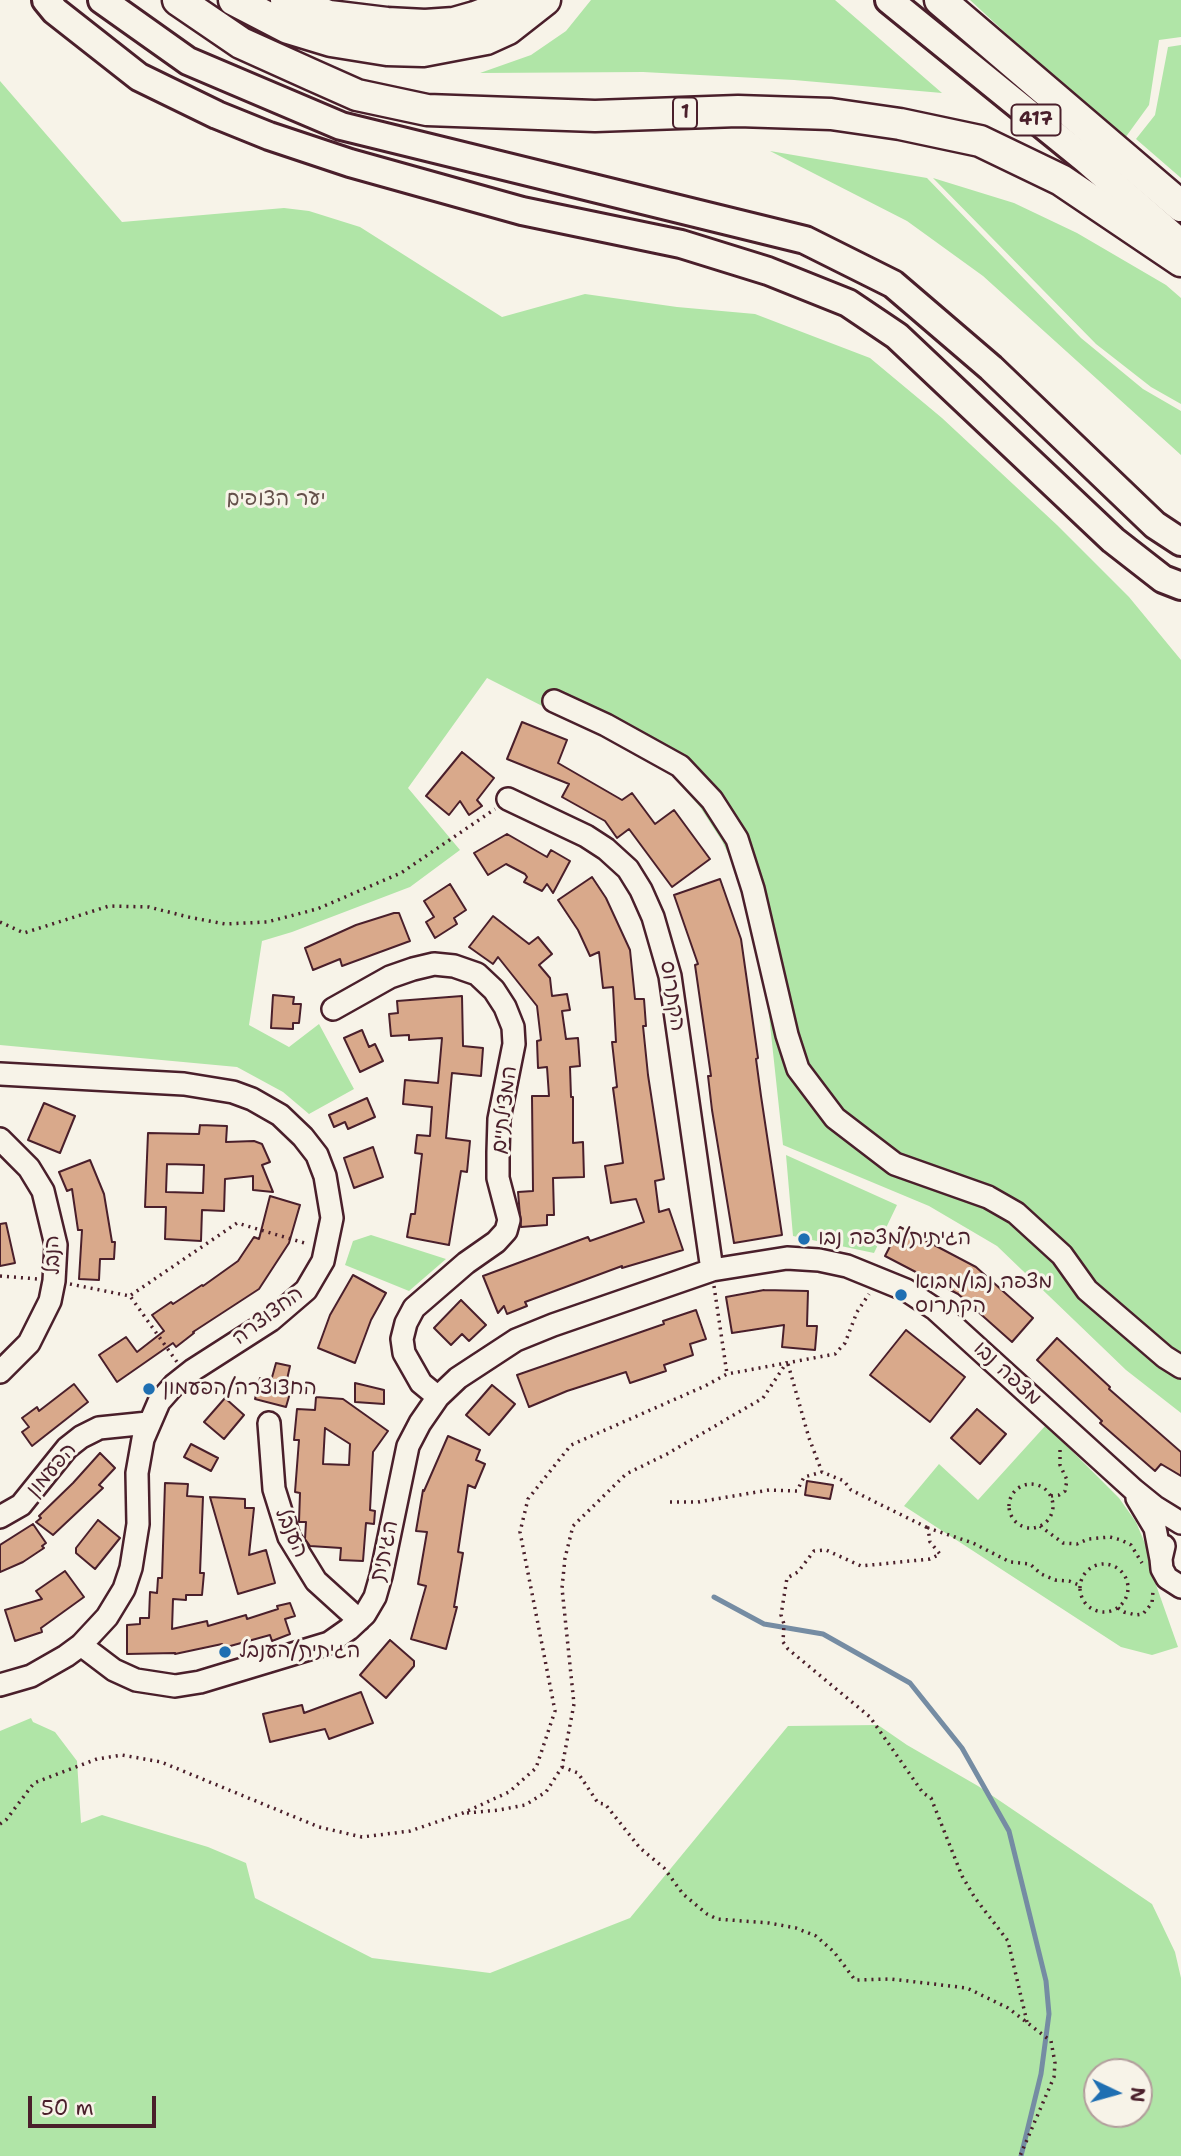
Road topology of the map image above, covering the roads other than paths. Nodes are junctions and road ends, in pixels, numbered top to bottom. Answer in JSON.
{"nodes":[{"id":1,"x":46,"y":0,"type":"edge"},
{"id":2,"x":102,"y":0,"type":"edge"},
{"id":3,"x":178,"y":0,"type":"edge"},
{"id":4,"x":234,"y":0,"type":"edge"},
{"id":5,"x":286,"y":0,"type":"edge"},
{"id":6,"x":506,"y":0,"type":"edge"},
{"id":7,"x":545,"y":0,"type":"edge"},
{"id":8,"x":889,"y":0,"type":"edge"},
{"id":9,"x":942,"y":2,"type":"edge"},
{"id":10,"x":1181,"y":206,"type":"edge"},
{"id":11,"x":1181,"y":243,"type":"edge"},
{"id":12,"x":1181,"y":261,"type":"edge"},
{"id":13,"x":1181,"y":542,"type":"edge"},
{"id":14,"x":1181,"y":586,"type":"edge"},
{"id":15,"x":554,"y":701,"type":"dead end"},
{"id":16,"x":508,"y":799,"type":"road end"},
{"id":17,"x":332,"y":1009,"type":"dead end"},
{"id":18,"x":0,"y":1074,"type":"edge"},
{"id":19,"x":0,"y":1139,"type":"edge"},
{"id":20,"x":712,"y":1270,"type":"junction"},
{"id":21,"x":1181,"y":1367,"type":"edge"},
{"id":22,"x":0,"y":1372,"type":"edge"},
{"id":23,"x":438,"y":1397,"type":"junction"},
{"id":24,"x":148,"y":1423,"type":"junction"},
{"id":25,"x":269,"y":1423,"type":"dead end"},
{"id":26,"x":1128,"y":1485,"type":"junction"},
{"id":27,"x":0,"y":1517,"type":"edge"},
{"id":28,"x":1181,"y":1523,"type":"edge"},
{"id":29,"x":1181,"y":1531,"type":"edge"},
{"id":30,"x":1165,"y":1577,"type":"edge"},
{"id":31,"x":1181,"y":1601,"type":"edge"},
{"id":32,"x":359,"y":1620,"type":"junction"},
{"id":33,"x":81,"y":1645,"type":"junction"},
{"id":34,"x":0,"y":1685,"type":"edge"}],
"edges":[{"from":1,"to":14,"type":"main road"},
{"from":2,"to":13,"type":"main road"},
{"from":3,"to":12,"type":"highway","number":"1"},
{"from":4,"to":7,"type":"highway"},
{"from":5,"to":6,"type":"highway"},
{"from":8,"to":11,"type":"main road","number":"417"},
{"from":9,"to":10,"type":"highway"},
{"from":15,"to":21,"type":"street"},
{"from":16,"to":20,"type":"street","name":"הקתרוס"},
{"from":17,"to":23,"type":"street","name":"המצילתיים"},
{"from":18,"to":24,"type":"street","name":"החצוצרה"},
{"from":19,"to":22,"type":"street","name":"הנבל"},
{"from":20,"to":23,"type":"street","name":"הגיתית"},
{"from":20,"to":26,"type":"street","name":"מצפה נבו"},
{"from":23,"to":32,"type":"street","name":"הגיתית"},
{"from":24,"to":27,"type":"street","name":"הפעמון"},
{"from":24,"to":33,"type":"street","name":"החצוצרה"},
{"from":25,"to":32,"type":"street","name":"הענבל"},
{"from":26,"to":28,"type":"street","name":"מצפה נבו"},
{"from":26,"to":30,"type":"street","name":"מצפה נבו"},
{"from":29,"to":30,"type":"street"},
{"from":30,"to":31,"type":"street","name":"מצפה נבו"},
{"from":32,"to":33,"type":"street","name":"הגיתית"},
{"from":33,"to":34,"type":"street"}]}
